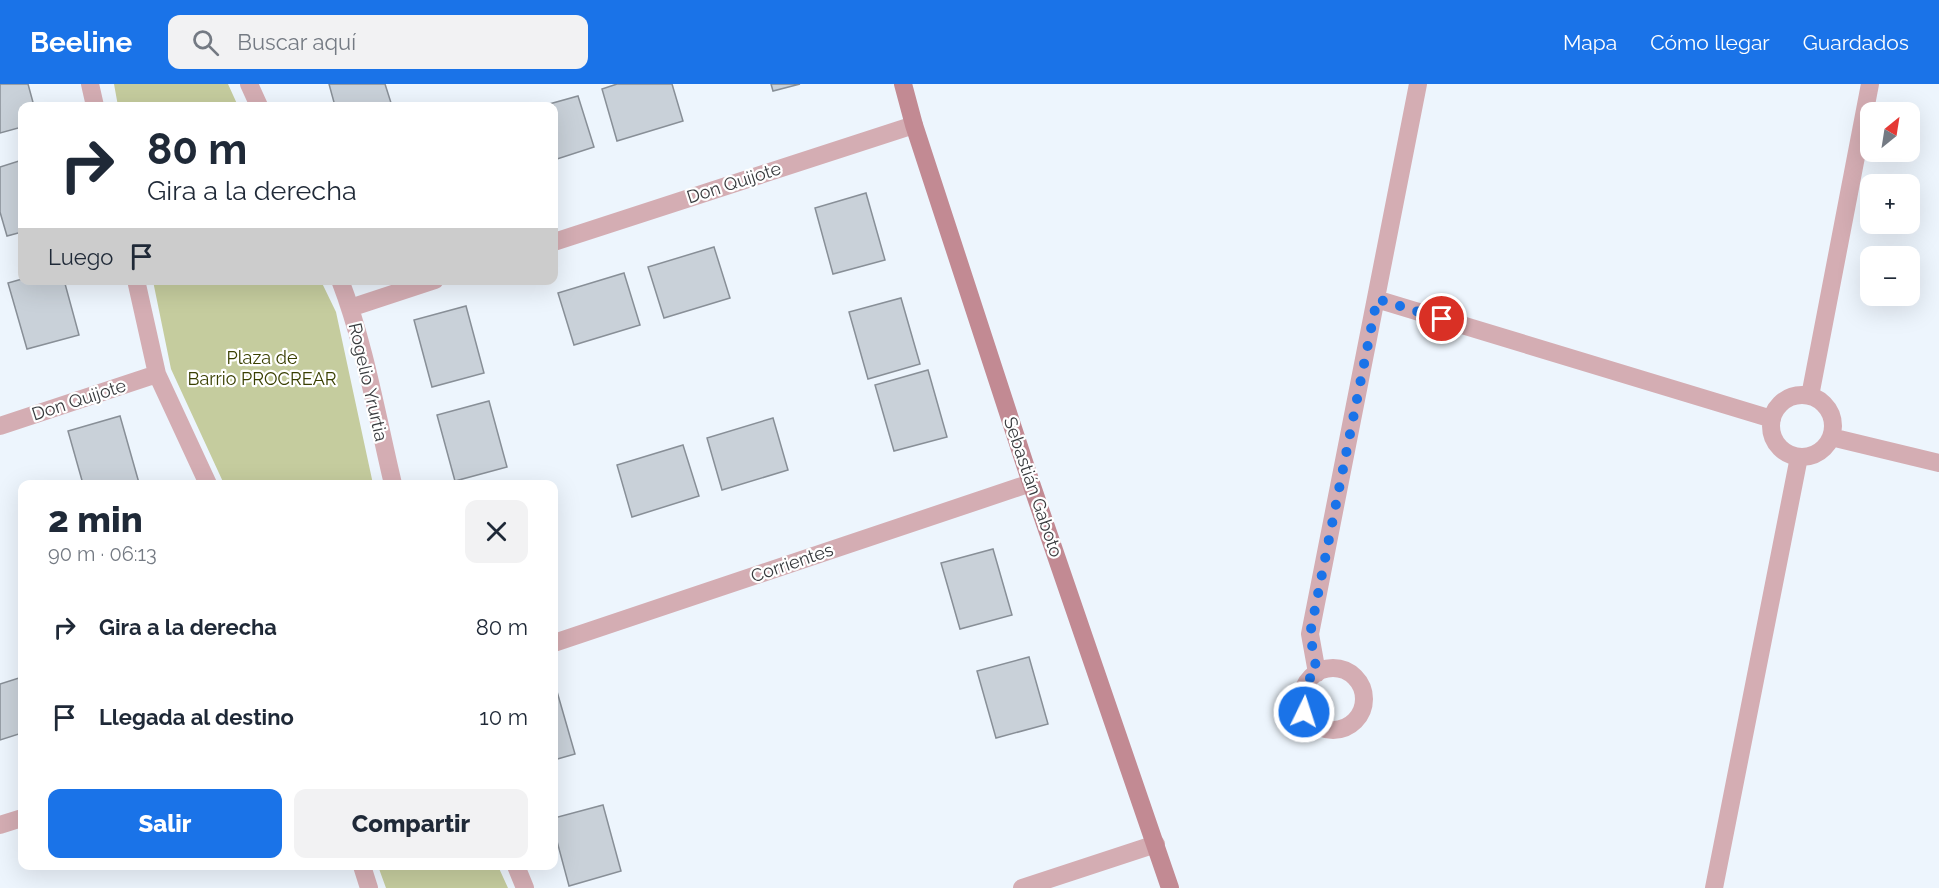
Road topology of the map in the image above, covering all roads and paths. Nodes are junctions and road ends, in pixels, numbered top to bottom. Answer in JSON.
{"nodes":[{"id":1,"x":90,"y":84,"type":"edge"},
{"id":2,"x":249,"y":84,"type":"edge"},
{"id":3,"x":903,"y":84,"type":"edge"},
{"id":4,"x":1418,"y":84,"type":"edge"},
{"id":5,"x":1870,"y":84,"type":"edge"},
{"id":6,"x":94,"y":102,"type":"edge"},
{"id":7,"x":257,"y":102,"type":"edge"},
{"id":8,"x":914,"y":125,"type":"junction"},
{"id":9,"x":558,"y":241,"type":"edge"},
{"id":10,"x":136,"y":285,"type":"edge"},
{"id":11,"x":342,"y":285,"type":"edge"},
{"id":12,"x":420,"y":285,"type":"edge"},
{"id":13,"x":1377,"y":299,"type":"junction"},
{"id":14,"x":350,"y":308,"type":"junction"},
{"id":15,"x":157,"y":374,"type":"junction"},
{"id":16,"x":1810,"y":396,"type":"junction"},
{"id":17,"x":1772,"y":419,"type":"junction"},
{"id":18,"x":0,"y":426,"type":"edge"},
{"id":19,"x":1831,"y":437,"type":"junction"},
{"id":20,"x":1798,"y":457,"type":"junction"},
{"id":21,"x":1939,"y":463,"type":"edge"},
{"id":22,"x":206,"y":480,"type":"edge"},
{"id":23,"x":392,"y":480,"type":"edge"},
{"id":24,"x":1031,"y":483,"type":"junction"},
{"id":25,"x":558,"y":642,"type":"edge"},
{"id":26,"x":1317,"y":673,"type":"dead end"},
{"id":27,"x":18,"y":819,"type":"edge"},
{"id":28,"x":0,"y":825,"type":"edge"},
{"id":29,"x":1156,"y":844,"type":"junction"},
{"id":30,"x":363,"y":870,"type":"edge"},
{"id":31,"x":518,"y":870,"type":"edge"},
{"id":32,"x":369,"y":888,"type":"edge"},
{"id":33,"x":525,"y":888,"type":"edge"},
{"id":34,"x":1022,"y":888,"type":"edge"},
{"id":35,"x":1170,"y":888,"type":"edge"},
{"id":36,"x":1714,"y":888,"type":"edge"}],
"edges":[{"from":1,"to":6,"type":"street"},
{"from":2,"to":7,"type":"street"},
{"from":3,"to":8,"type":"street","name":"Sebastián Gaboto"},
{"from":4,"to":13,"type":"street"},
{"from":5,"to":16,"type":"street"},
{"from":8,"to":9,"type":"street","name":"Don Quijote"},
{"from":8,"to":24,"type":"street","name":"Sebastián Gaboto"},
{"from":10,"to":15,"type":"street"},
{"from":11,"to":14,"type":"street","name":"Rogelio Yrurtia"},
{"from":12,"to":14,"type":"street"},
{"from":13,"to":17,"type":"street"},
{"from":13,"to":26,"type":"street"},
{"from":14,"to":23,"type":"street","name":"Rogelio Yrurtia"},
{"from":15,"to":18,"type":"street","name":"Don Quijote"},
{"from":15,"to":22,"type":"street"},
{"from":16,"to":17,"type":"street"},
{"from":16,"to":19,"type":"street"},
{"from":17,"to":20,"type":"street"},
{"from":19,"to":20,"type":"street"},
{"from":19,"to":21,"type":"street"},
{"from":20,"to":36,"type":"street"},
{"from":24,"to":25,"type":"street","name":"Corrientes"},
{"from":24,"to":29,"type":"street","name":"Sebastián Gaboto"},
{"from":27,"to":28,"type":"street"},
{"from":29,"to":34,"type":"street"},
{"from":29,"to":35,"type":"street","name":"Sebastián Gaboto"},
{"from":30,"to":32,"type":"street"},
{"from":31,"to":33,"type":"street"}]}
